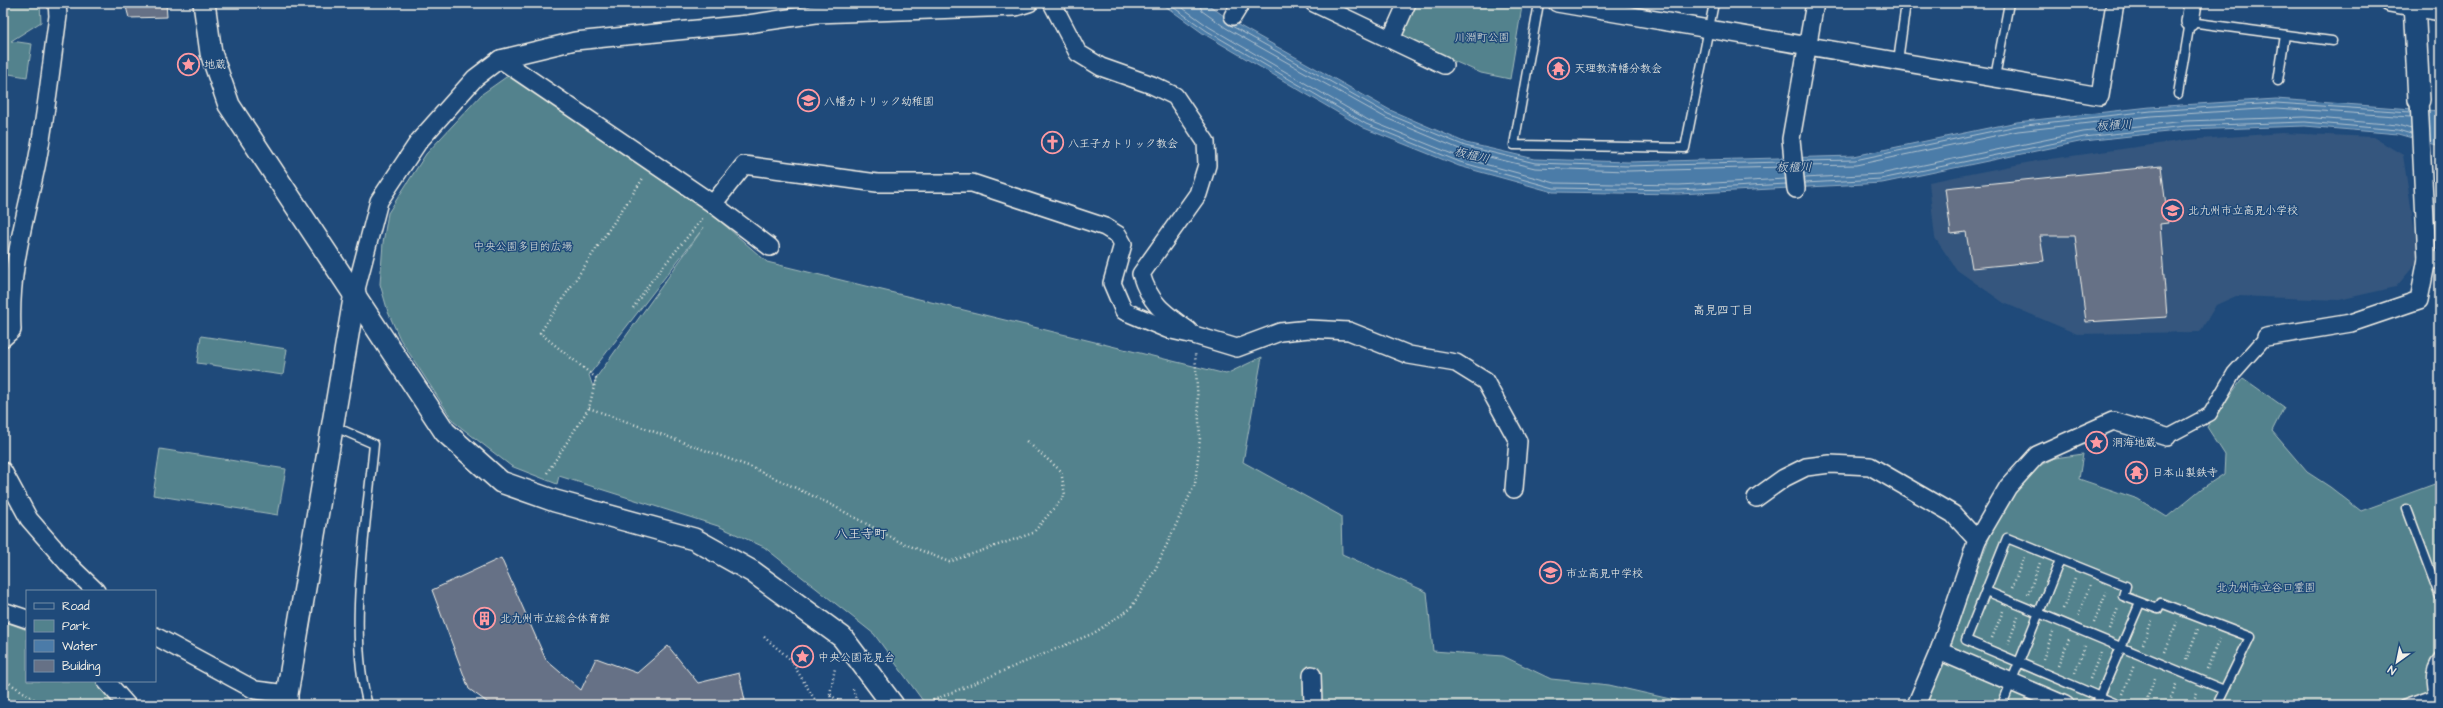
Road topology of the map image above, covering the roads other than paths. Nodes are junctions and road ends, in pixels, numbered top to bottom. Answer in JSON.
{"nodes":[{"id":1,"x":57,"y":3,"type":"edge"},
{"id":2,"x":204,"y":3,"type":"edge"},
{"id":3,"x":1029,"y":3,"type":"edge"},
{"id":4,"x":1052,"y":3,"type":"edge"},
{"id":5,"x":1314,"y":3,"type":"edge"},
{"id":6,"x":1407,"y":3,"type":"edge"},
{"id":7,"x":1539,"y":3,"type":"edge"},
{"id":8,"x":1557,"y":3,"type":"edge"},
{"id":9,"x":1714,"y":3,"type":"edge"},
{"id":10,"x":1815,"y":3,"type":"edge"},
{"id":11,"x":1906,"y":3,"type":"edge"},
{"id":12,"x":2009,"y":3,"type":"edge"},
{"id":13,"x":2115,"y":3,"type":"edge"},
{"id":14,"x":2193,"y":3,"type":"edge"},
{"id":15,"x":2389,"y":3,"type":"edge"},
{"id":16,"x":981,"y":5,"type":"edge"},
{"id":17,"x":2414,"y":5,"type":"edge"},
{"id":18,"x":2440,"y":12,"type":"edge"},
{"id":19,"x":2190,"y":22,"type":"junction"},
{"id":20,"x":1709,"y":28,"type":"junction"},
{"id":21,"x":2285,"y":34,"type":"junction"},
{"id":22,"x":1391,"y":39,"type":"junction"},
{"id":23,"x":2332,"y":41,"type":"dead end"},
{"id":24,"x":1808,"y":45,"type":"junction"},
{"id":25,"x":500,"y":59,"type":"junction"},
{"id":26,"x":1898,"y":60,"type":"junction"},
{"id":27,"x":1444,"y":65,"type":"dead end"},
{"id":28,"x":1995,"y":77,"type":"junction"},
{"id":29,"x":2278,"y":81,"type":"dead end"},
{"id":30,"x":2178,"y":94,"type":"dead end"},
{"id":31,"x":2419,"y":100,"type":"joint"},
{"id":32,"x":1796,"y":189,"type":"dead end"},
{"id":33,"x":713,"y":204,"type":"junction"},
{"id":34,"x":770,"y":247,"type":"dead end"},
{"id":35,"x":2433,"y":260,"type":"edge"},
{"id":36,"x":355,"y":293,"type":"junction"},
{"id":37,"x":1194,"y":335,"type":"junction"},
{"id":38,"x":2266,"y":337,"type":"joint"},
{"id":39,"x":3,"y":338,"type":"edge"},
{"id":40,"x":332,"y":426,"type":"junction"},
{"id":41,"x":2167,"y":436,"type":"joint"},
{"id":42,"x":3,"y":471,"type":"edge"},
{"id":43,"x":1514,"y":489,"type":"dead end"},
{"id":44,"x":1756,"y":498,"type":"dead end"},
{"id":45,"x":2407,"y":509,"type":"dead end"},
{"id":46,"x":1977,"y":540,"type":"junction"},
{"id":47,"x":2060,"y":560,"type":"junction"},
{"id":48,"x":95,"y":590,"type":"edge"},
{"id":49,"x":1986,"y":591,"type":"junction"},
{"id":50,"x":2440,"y":597,"type":"edge"},
{"id":51,"x":2140,"y":603,"type":"junction"},
{"id":52,"x":3,"y":611,"type":"edge"},
{"id":53,"x":2040,"y":613,"type":"junction"},
{"id":54,"x":26,"y":619,"type":"edge"},
{"id":55,"x":156,"y":637,"type":"edge"},
{"id":56,"x":2122,"y":648,"type":"junction"},
{"id":57,"x":1939,"y":651,"type":"junction"},
{"id":58,"x":2440,"y":657,"type":"edge"},
{"id":59,"x":2020,"y":663,"type":"junction"},
{"id":60,"x":1312,"y":675,"type":"dead end"},
{"id":61,"x":2012,"y":681,"type":"junction"},
{"id":62,"x":107,"y":682,"type":"edge"},
{"id":63,"x":2224,"y":690,"type":"junction"},
{"id":64,"x":2434,"y":694,"type":"junction"},
{"id":65,"x":2100,"y":697,"type":"junction"},
{"id":66,"x":287,"y":700,"type":"edge"},
{"id":67,"x":2440,"y":704,"type":"edge"},
{"id":68,"x":127,"y":705,"type":"edge"},
{"id":69,"x":368,"y":705,"type":"edge"},
{"id":70,"x":893,"y":705,"type":"edge"},
{"id":71,"x":1313,"y":705,"type":"edge"},
{"id":72,"x":1916,"y":705,"type":"edge"},
{"id":73,"x":2002,"y":705,"type":"edge"},
{"id":74,"x":2065,"y":705,"type":"edge"},
{"id":75,"x":2096,"y":705,"type":"edge"},
{"id":76,"x":2119,"y":705,"type":"edge"},
{"id":77,"x":2218,"y":705,"type":"edge"},
{"id":78,"x":2403,"y":705,"type":"edge"}],
"edges":[{"from":1,"to":39,"type":"street"},
{"from":2,"to":36,"type":"street"},
{"from":3,"to":16,"type":"street"},
{"from":4,"to":37,"type":"street"},
{"from":5,"to":22,"type":"street"},
{"from":6,"to":22,"type":"street"},
{"from":7,"to":20,"type":"lane"},
{"from":8,"to":20,"type":"street"},
{"from":9,"to":20,"type":"lane"},
{"from":10,"to":24,"type":"street"},
{"from":11,"to":26,"type":"lane"},
{"from":12,"to":28,"type":"lane"},
{"from":13,"to":28,"type":"street"},
{"from":14,"to":19,"type":"street"},
{"from":15,"to":17,"type":"street"},
{"from":16,"to":25,"type":"street"},
{"from":17,"to":18,"type":"street"},
{"from":17,"to":31,"type":"street"},
{"from":19,"to":21,"type":"lane"},
{"from":19,"to":30,"type":"lane"},
{"from":20,"to":24,"type":"street"},
{"from":21,"to":23,"type":"lane"},
{"from":21,"to":29,"type":"lane"},
{"from":22,"to":27,"type":"street"},
{"from":24,"to":26,"type":"street"},
{"from":24,"to":32,"type":"street"},
{"from":25,"to":33,"type":"street"},
{"from":25,"to":36,"type":"street"},
{"from":26,"to":28,"type":"street"},
{"from":31,"to":35,"type":"street"},
{"from":33,"to":34,"type":"street"},
{"from":33,"to":37,"type":"street"},
{"from":35,"to":38,"type":"street"},
{"from":36,"to":40,"type":"street"},
{"from":36,"to":70,"type":"street"},
{"from":37,"to":43,"type":"street"},
{"from":38,"to":41,"type":"street"},
{"from":40,"to":66,"type":"street"},
{"from":40,"to":69,"type":"lane"},
{"from":41,"to":46,"type":"street"},
{"from":42,"to":48,"type":"street"},
{"from":44,"to":46,"type":"street"},
{"from":45,"to":50,"type":"lane"},
{"from":46,"to":57,"type":"street"},
{"from":47,"to":49,"type":"lane"},
{"from":47,"to":51,"type":"lane"},
{"from":47,"to":53,"type":"lane"},
{"from":49,"to":53,"type":"lane"},
{"from":49,"to":59,"type":"lane"},
{"from":51,"to":56,"type":"lane"},
{"from":51,"to":63,"type":"lane"},
{"from":52,"to":54,"type":"street"},
{"from":53,"to":56,"type":"lane"},
{"from":53,"to":59,"type":"lane"},
{"from":55,"to":66,"type":"street"},
{"from":56,"to":63,"type":"lane"},
{"from":56,"to":65,"type":"lane"},
{"from":57,"to":61,"type":"street"},
{"from":57,"to":72,"type":"street"},
{"from":58,"to":64,"type":"lane"},
{"from":59,"to":61,"type":"lane"},
{"from":59,"to":65,"type":"lane"},
{"from":60,"to":71,"type":"street"},
{"from":61,"to":73,"type":"lane"},
{"from":61,"to":74,"type":"street"},
{"from":62,"to":68,"type":"street"},
{"from":63,"to":77,"type":"lane"},
{"from":64,"to":67,"type":"lane"},
{"from":64,"to":78,"type":"lane"},
{"from":65,"to":75,"type":"lane"},
{"from":65,"to":76,"type":"lane"}]}
